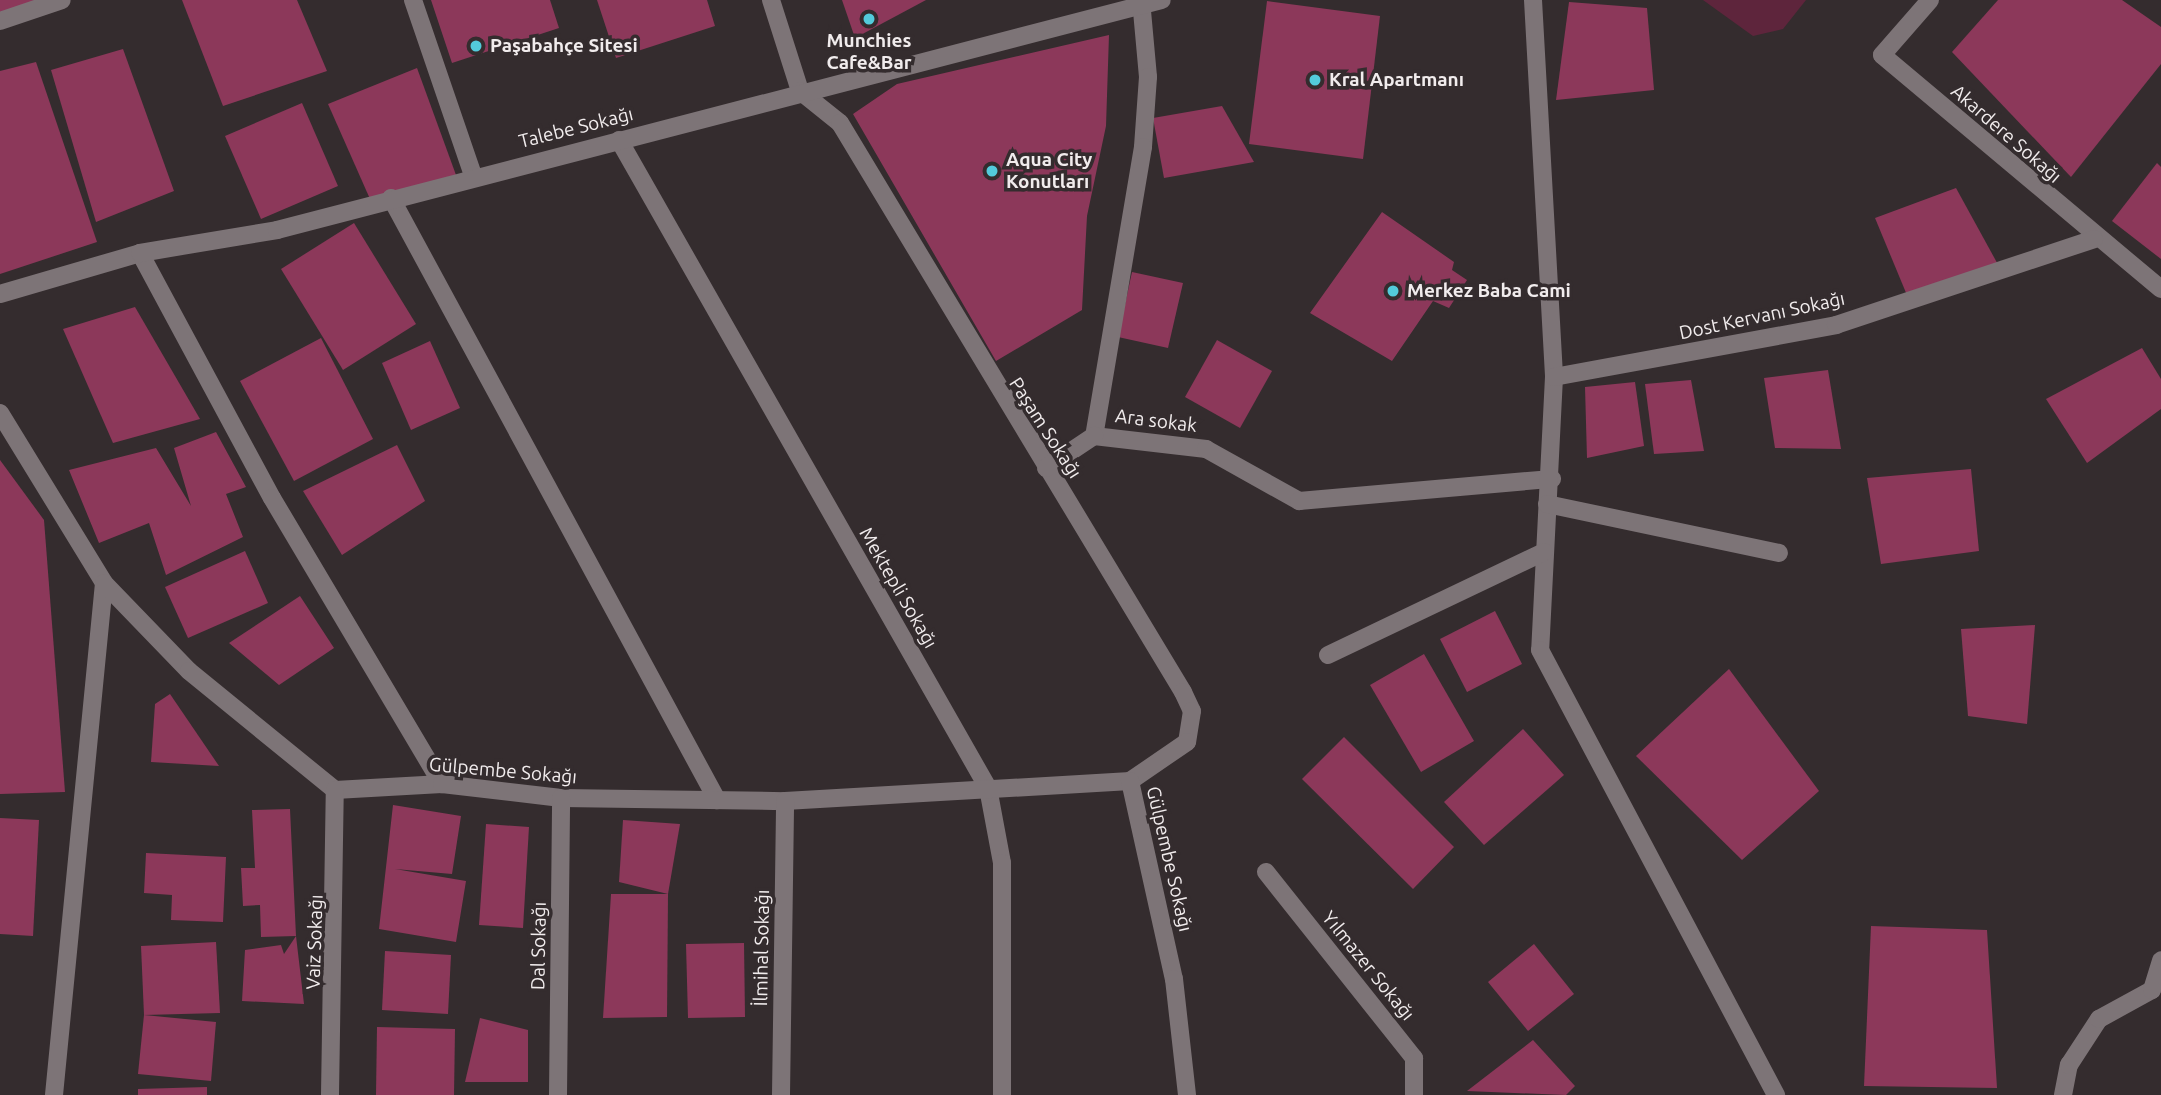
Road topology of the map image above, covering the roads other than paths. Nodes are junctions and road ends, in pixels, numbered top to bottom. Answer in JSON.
{"nodes":[{"id":1,"x":62,"y":0,"type":"edge"},
{"id":2,"x":413,"y":0,"type":"edge"},
{"id":3,"x":771,"y":0,"type":"edge"},
{"id":4,"x":1162,"y":0,"type":"edge"},
{"id":5,"x":1533,"y":0,"type":"edge"},
{"id":6,"x":1930,"y":0,"type":"edge"},
{"id":7,"x":1142,"y":2,"type":"edge"},
{"id":8,"x":0,"y":21,"type":"edge"},
{"id":9,"x":800,"y":91,"type":"junction"},
{"id":10,"x":619,"y":140,"type":"junction"},
{"id":11,"x":473,"y":175,"type":"junction"},
{"id":12,"x":391,"y":198,"type":"junction"},
{"id":13,"x":2094,"y":239,"type":"junction"},
{"id":14,"x":140,"y":253,"type":"junction"},
{"id":15,"x":2161,"y":289,"type":"edge"},
{"id":16,"x":0,"y":295,"type":"edge"},
{"id":17,"x":1554,"y":377,"type":"junction"},
{"id":18,"x":0,"y":413,"type":"edge"},
{"id":19,"x":1094,"y":436,"type":"junction"},
{"id":20,"x":1046,"y":468,"type":"junction"},
{"id":21,"x":1552,"y":479,"type":"junction"},
{"id":22,"x":1547,"y":504,"type":"junction"},
{"id":23,"x":1544,"y":552,"type":"junction"},
{"id":24,"x":1779,"y":552,"type":"dead end"},
{"id":25,"x":104,"y":583,"type":"junction"},
{"id":26,"x":1328,"y":655,"type":"dead end"},
{"id":27,"x":1130,"y":781,"type":"junction"},
{"id":28,"x":442,"y":784,"type":"junction"},
{"id":29,"x":988,"y":788,"type":"junction"},
{"id":30,"x":335,"y":790,"type":"junction"},
{"id":31,"x":561,"y":798,"type":"junction"},
{"id":32,"x":717,"y":800,"type":"junction"},
{"id":33,"x":785,"y":801,"type":"junction"},
{"id":34,"x":1266,"y":872,"type":"dead end"},
{"id":35,"x":2161,"y":961,"type":"edge"},
{"id":36,"x":54,"y":1095,"type":"edge"},
{"id":37,"x":330,"y":1095,"type":"edge"},
{"id":38,"x":558,"y":1095,"type":"edge"},
{"id":39,"x":781,"y":1095,"type":"edge"},
{"id":40,"x":1002,"y":1095,"type":"edge"},
{"id":41,"x":1187,"y":1095,"type":"edge"},
{"id":42,"x":1414,"y":1095,"type":"edge"},
{"id":43,"x":1776,"y":1095,"type":"edge"},
{"id":44,"x":2063,"y":1095,"type":"edge"}],
"edges":[{"from":1,"to":8,"type":"street"},
{"from":2,"to":11,"type":"street"},
{"from":3,"to":9,"type":"street"},
{"from":4,"to":7,"type":"street","name":"Talebe Sokağı"},
{"from":5,"to":17,"type":"street"},
{"from":6,"to":13,"type":"street","name":"Akardere Sokağı"},
{"from":7,"to":9,"type":"street","name":"Talebe Sokağı"},
{"from":7,"to":19,"type":"street","name":"Ara sokak"},
{"from":9,"to":10,"type":"street","name":"Talebe Sokağı"},
{"from":9,"to":20,"type":"street","name":"Paşam Sokağı"},
{"from":10,"to":11,"type":"street","name":"Talebe Sokağı"},
{"from":10,"to":29,"type":"street","name":"Mektepli Sokağı"},
{"from":11,"to":12,"type":"street","name":"Talebe Sokağı"},
{"from":12,"to":14,"type":"street","name":"Talebe Sokağı"},
{"from":12,"to":32,"type":"street"},
{"from":13,"to":15,"type":"street","name":"Akardere Sokağı"},
{"from":13,"to":17,"type":"street","name":"Dost Kervanı Sokağı"},
{"from":14,"to":16,"type":"street","name":"Talebe Sokağı"},
{"from":14,"to":28,"type":"street"},
{"from":17,"to":21,"type":"street"},
{"from":18,"to":25,"type":"street"},
{"from":19,"to":20,"type":"street"},
{"from":19,"to":21,"type":"street","name":"Ara sokak"},
{"from":20,"to":27,"type":"street","name":"Paşam Sokağı"},
{"from":21,"to":22,"type":"street"},
{"from":22,"to":23,"type":"street"},
{"from":22,"to":24,"type":"street"},
{"from":23,"to":26,"type":"street"},
{"from":23,"to":43,"type":"street"},
{"from":25,"to":30,"type":"street"},
{"from":25,"to":36,"type":"street"},
{"from":27,"to":29,"type":"street","name":"Gülpembe Sokağı"},
{"from":27,"to":41,"type":"street","name":"Gülpembe Sokağı"},
{"from":28,"to":30,"type":"street","name":"Gülpembe Sokağı"},
{"from":28,"to":31,"type":"street","name":"Gülpembe Sokağı"},
{"from":29,"to":33,"type":"street","name":"Gülpembe Sokağı"},
{"from":29,"to":40,"type":"street","name":"Mektepli Sokağı"},
{"from":30,"to":37,"type":"street","name":"Vaiz Sokağı"},
{"from":31,"to":32,"type":"street","name":"Gülpembe Sokağı"},
{"from":31,"to":38,"type":"street","name":"Dal Sokağı"},
{"from":32,"to":33,"type":"street","name":"Gülpembe Sokağı"},
{"from":33,"to":39,"type":"street","name":"İlmihal Sokağı"},
{"from":34,"to":42,"type":"street","name":"Yılmazer Sokağı"},
{"from":35,"to":44,"type":"street"}]}
